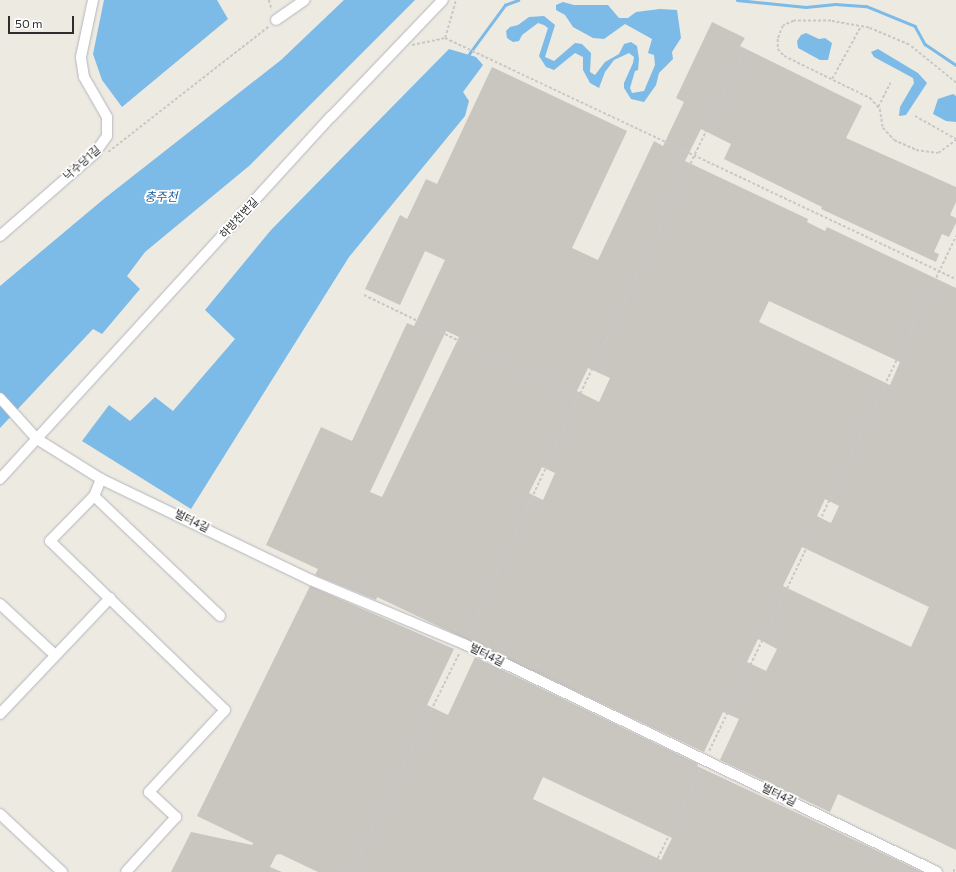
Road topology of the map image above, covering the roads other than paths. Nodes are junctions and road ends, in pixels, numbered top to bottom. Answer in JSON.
{"nodes":[{"id":1,"x":93,"y":0,"type":"edge"},
{"id":2,"x":305,"y":0,"type":"edge"},
{"id":3,"x":443,"y":0,"type":"edge"},
{"id":4,"x":276,"y":20,"type":"road end"},
{"id":5,"x":0,"y":236,"type":"edge"},
{"id":6,"x":0,"y":398,"type":"edge"},
{"id":7,"x":37,"y":439,"type":"junction"},
{"id":8,"x":0,"y":479,"type":"edge"},
{"id":9,"x":101,"y":479,"type":"junction"},
{"id":10,"x":94,"y":496,"type":"junction"},
{"id":11,"x":110,"y":598,"type":"junction"},
{"id":12,"x":0,"y":604,"type":"edge"},
{"id":13,"x":220,"y":616,"type":"dead end"},
{"id":14,"x":55,"y":655,"type":"junction"},
{"id":15,"x":0,"y":714,"type":"edge"},
{"id":16,"x":0,"y":814,"type":"edge"},
{"id":17,"x":62,"y":872,"type":"edge"},
{"id":18,"x":126,"y":872,"type":"edge"},
{"id":19,"x":937,"y":872,"type":"edge"}],
"edges":[{"from":1,"to":5,"type":"street","name":"낙수당1길"},
{"from":2,"to":4,"type":"street"},
{"from":3,"to":7,"type":"street","name":"하방천변길"},
{"from":6,"to":7,"type":"street","name":"벌터4길"},
{"from":7,"to":8,"type":"street","name":"하방천변길"},
{"from":7,"to":9,"type":"street","name":"벌터4길"},
{"from":9,"to":10,"type":"street"},
{"from":9,"to":19,"type":"street","name":"벌터4길"},
{"from":10,"to":11,"type":"street"},
{"from":10,"to":13,"type":"street"},
{"from":11,"to":14,"type":"street"},
{"from":11,"to":18,"type":"street"},
{"from":12,"to":14,"type":"street"},
{"from":14,"to":15,"type":"street"},
{"from":16,"to":17,"type":"street"}]}
